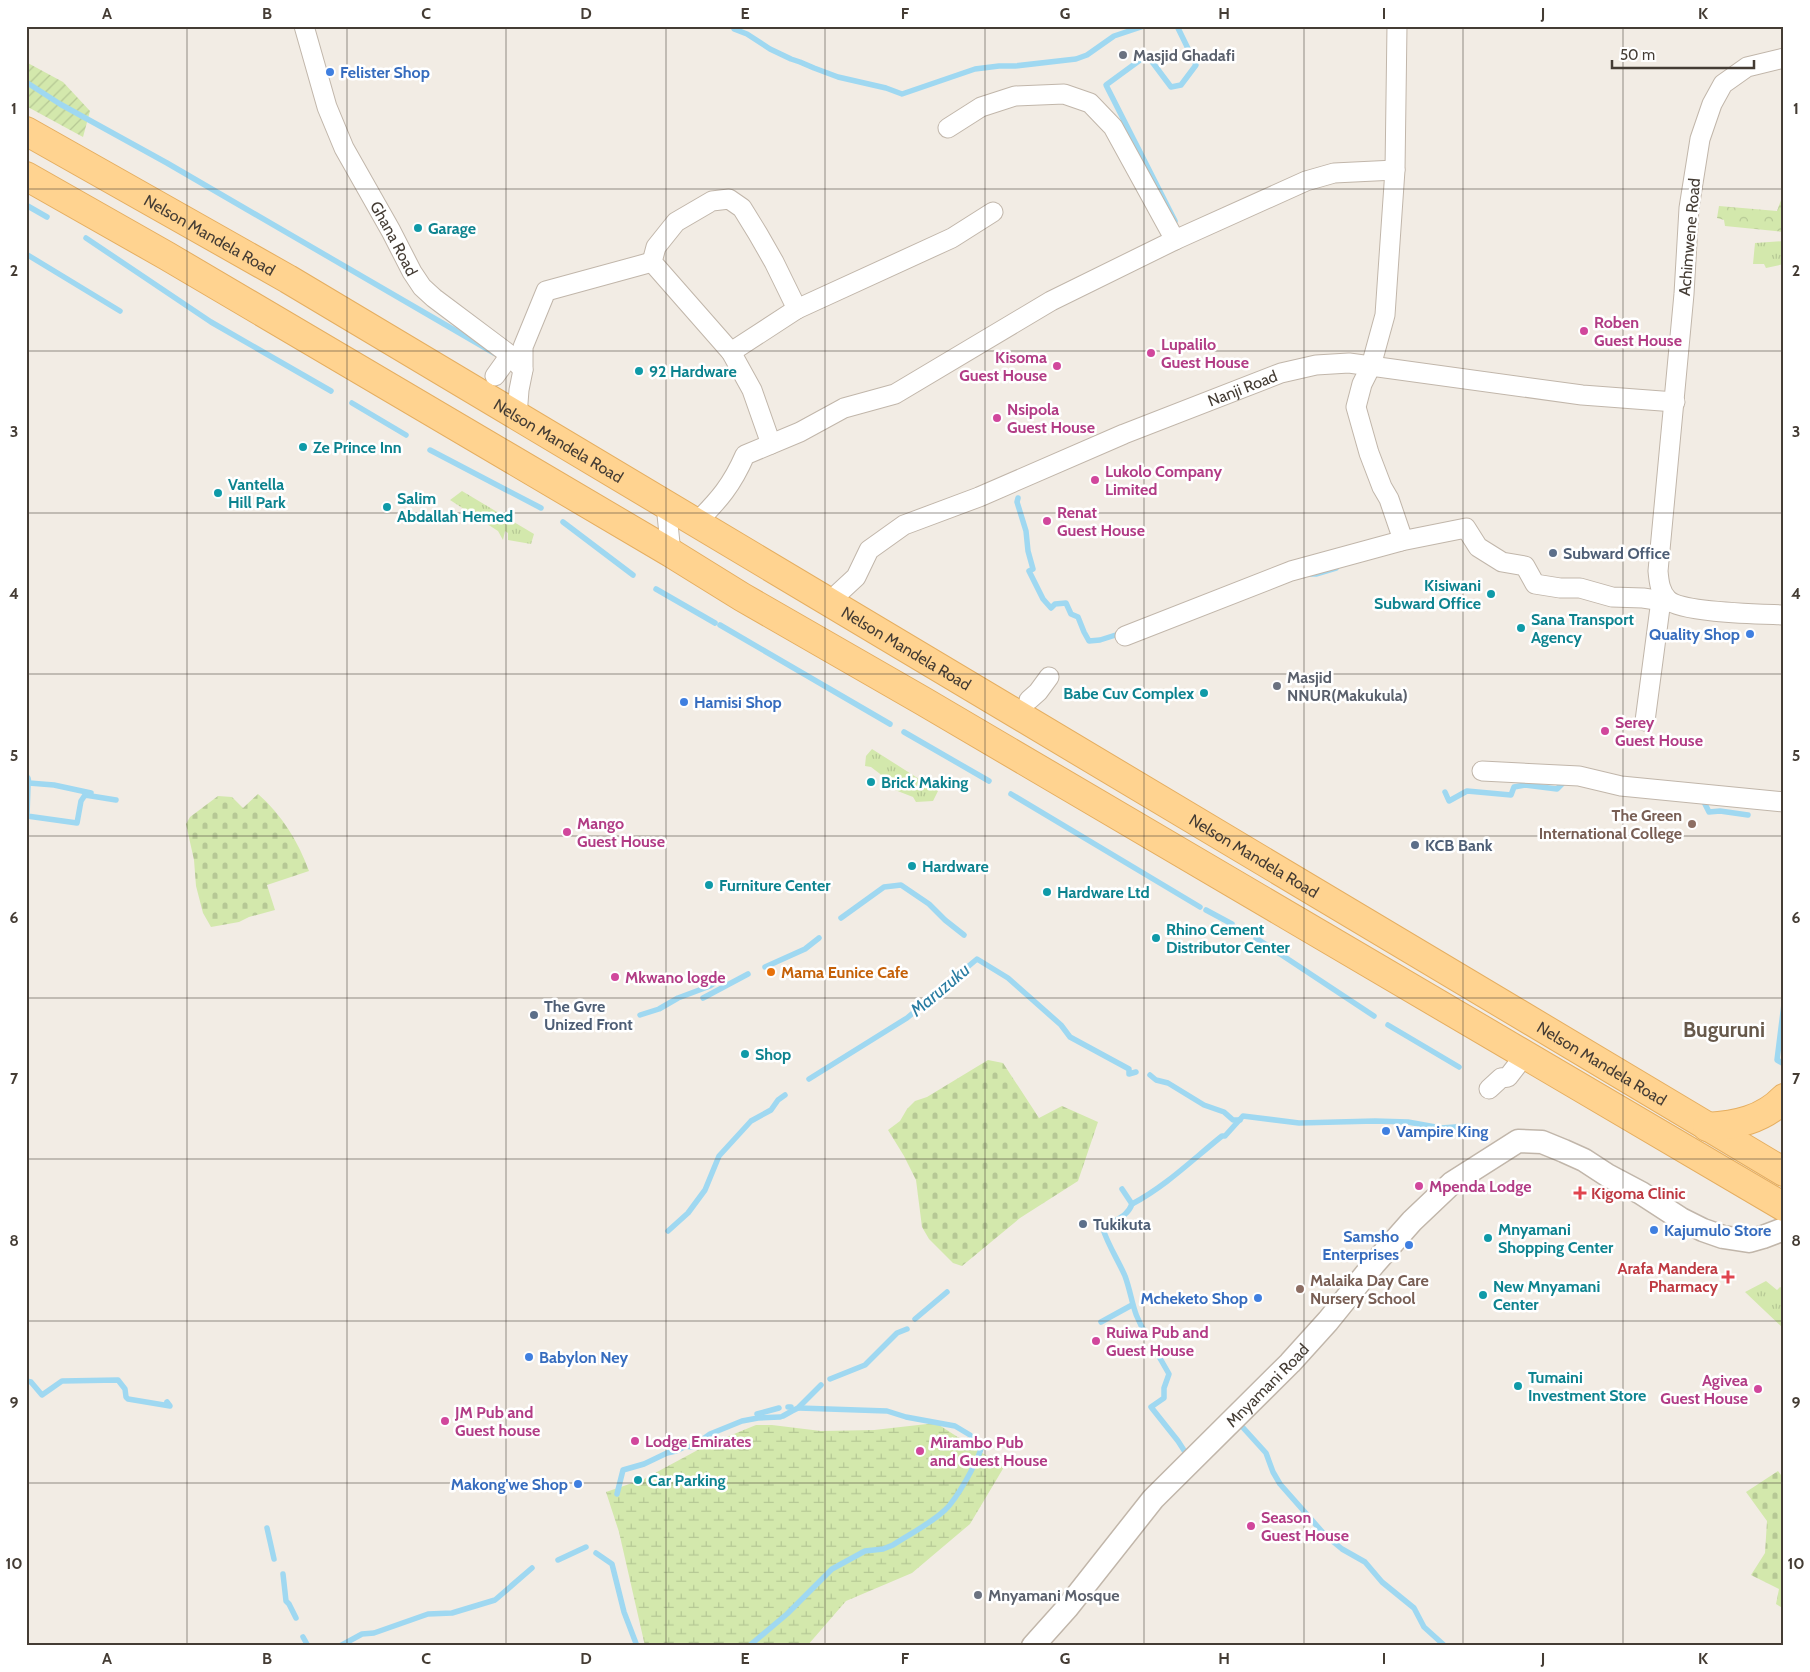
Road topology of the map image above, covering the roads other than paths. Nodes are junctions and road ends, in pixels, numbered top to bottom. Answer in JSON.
{"nodes":[{"id":1,"x":304,"y":26,"type":"edge"},
{"id":2,"x":1397,"y":26,"type":"edge"},
{"id":3,"x":1784,"y":58,"type":"edge"},
{"id":4,"x":948,"y":128,"type":"dead end"},
{"id":5,"x":26,"y":131,"type":"edge"},
{"id":6,"x":1395,"y":170,"type":"junction"},
{"id":7,"x":26,"y":176,"type":"edge"},
{"id":8,"x":992,"y":212,"type":"dead end"},
{"id":9,"x":1175,"y":240,"type":"junction"},
{"id":10,"x":652,"y":262,"type":"junction"},
{"id":11,"x":798,"y":309,"type":"junction"},
{"id":12,"x":731,"y":352,"type":"junction"},
{"id":13,"x":510,"y":355,"type":"junction"},
{"id":14,"x":1371,"y":366,"type":"junction"},
{"id":15,"x":523,"y":370,"type":"junction"},
{"id":16,"x":495,"y":376,"type":"dead end"},
{"id":17,"x":1675,"y":402,"type":"junction"},
{"id":18,"x":517,"y":416,"type":"junction"},
{"id":19,"x":771,"y":444,"type":"junction"},
{"id":20,"x":666,"y":505,"type":"junction"},
{"id":21,"x":696,"y":523,"type":"junction"},
{"id":22,"x":1401,"y":541,"type":"junction"},
{"id":23,"x":671,"y":553,"type":"junction"},
{"id":24,"x":1666,"y":601,"type":"junction"},
{"id":25,"x":829,"y":602,"type":"junction"},
{"id":26,"x":1784,"y":615,"type":"edge"},
{"id":27,"x":1125,"y":636,"type":"dead end"},
{"id":28,"x":1049,"y":677,"type":"dead end"},
{"id":29,"x":1028,"y":700,"type":"dead end"},
{"id":30,"x":1645,"y":721,"type":"dead end"},
{"id":31,"x":1482,"y":771,"type":"dead end"},
{"id":32,"x":1784,"y":802,"type":"edge"},
{"id":33,"x":1525,"y":1055,"type":"junction"},
{"id":34,"x":1489,"y":1089,"type":"dead end"},
{"id":35,"x":1784,"y":1098,"type":"edge"},
{"id":36,"x":1708,"y":1127,"type":"junction"},
{"id":37,"x":1784,"y":1172,"type":"edge"},
{"id":38,"x":1779,"y":1204,"type":"edge"},
{"id":39,"x":1777,"y":1231,"type":"edge"},
{"id":40,"x":1032,"y":1646,"type":"edge"}],
"edges":[{"from":1,"to":13,"type":"street","name":"Ghana Road"},
{"from":2,"to":6,"type":"street"},
{"from":3,"to":17,"type":"street","name":"Achimwene Road"},
{"from":4,"to":9,"type":"street"},
{"from":5,"to":18,"type":"main road","name":"Nelson Mandela Road"},
{"from":6,"to":9,"type":"street"},
{"from":6,"to":14,"type":"street"},
{"from":7,"to":23,"type":"main road","name":"Nelson Mandela Road"},
{"from":8,"to":11,"type":"street"},
{"from":9,"to":19,"type":"street"},
{"from":10,"to":11,"type":"street"},
{"from":10,"to":12,"type":"street"},
{"from":10,"to":15,"type":"street"},
{"from":11,"to":12,"type":"street"},
{"from":12,"to":19,"type":"street"},
{"from":13,"to":15,"type":"street","name":"Ghana Road"},
{"from":13,"to":16,"type":"street"},
{"from":14,"to":17,"type":"street"},
{"from":14,"to":22,"type":"street"},
{"from":14,"to":25,"type":"street","name":"Nanji Road"},
{"from":15,"to":18,"type":"street"},
{"from":17,"to":24,"type":"street","name":"Achimwene Road"},
{"from":18,"to":20,"type":"main road","name":"Nelson Mandela Road"},
{"from":19,"to":21,"type":"street"},
{"from":20,"to":21,"type":"main road","name":"Nelson Mandela Road"},
{"from":20,"to":23,"type":"street"},
{"from":21,"to":25,"type":"main road","name":"Nelson Mandela Road"},
{"from":22,"to":24,"type":"street"},
{"from":22,"to":27,"type":"street"},
{"from":23,"to":33,"type":"main road","name":"Nelson Mandela Road"},
{"from":24,"to":26,"type":"street"},
{"from":24,"to":30,"type":"street"},
{"from":25,"to":36,"type":"main road","name":"Nelson Mandela Road"},
{"from":28,"to":29,"type":"street"},
{"from":31,"to":32,"type":"street"},
{"from":33,"to":34,"type":"street"},
{"from":33,"to":38,"type":"main road","name":"Nelson Mandela Road"},
{"from":35,"to":36,"type":"main road"},
{"from":36,"to":37,"type":"main road","name":"Nelson Mandela Road"},
{"from":38,"to":39,"type":"street"},
{"from":39,"to":40,"type":"street","name":"Mnyamani Road"}]}
